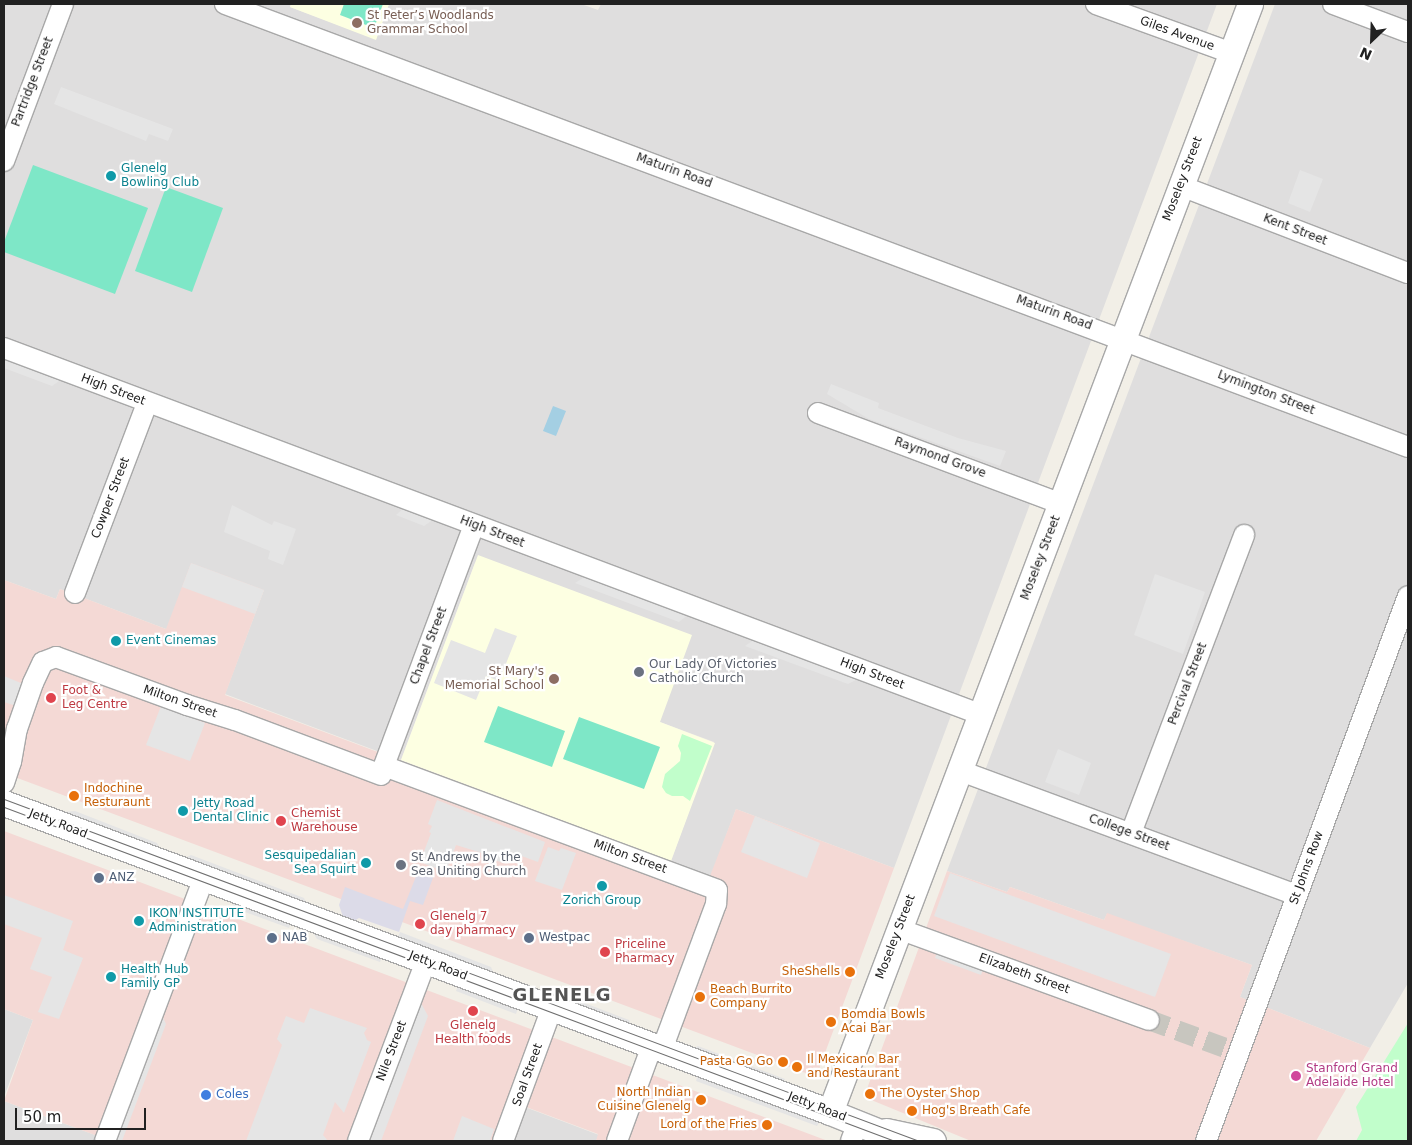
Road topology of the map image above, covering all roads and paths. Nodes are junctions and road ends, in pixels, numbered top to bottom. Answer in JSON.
{"nodes":[{"id":1,"x":63,"y":4,"type":"edge"},
{"id":2,"x":226,"y":4,"type":"edge"},
{"id":3,"x":1096,"y":4,"type":"edge"},
{"id":4,"x":1250,"y":4,"type":"edge"},
{"id":5,"x":1333,"y":4,"type":"edge"},
{"id":6,"x":1408,"y":32,"type":"edge"},
{"id":7,"x":1231,"y":53,"type":"junction"},
{"id":8,"x":4,"y":161,"type":"edge"},
{"id":9,"x":1181,"y":186,"type":"junction"},
{"id":10,"x":1408,"y":273,"type":"edge"},
{"id":11,"x":1123,"y":339,"type":"junction"},
{"id":12,"x":4,"y":348,"type":"edge"},
{"id":13,"x":146,"y":403,"type":"junction"},
{"id":14,"x":818,"y":413,"type":"dead end"},
{"id":15,"x":1408,"y":447,"type":"edge"},
{"id":16,"x":1062,"y":504,"type":"junction"},
{"id":17,"x":474,"y":526,"type":"junction"},
{"id":18,"x":1244,"y":535,"type":"dead end"},
{"id":19,"x":75,"y":593,"type":"dead end"},
{"id":20,"x":1408,"y":596,"type":"edge"},
{"id":21,"x":982,"y":715,"type":"junction"},
{"id":22,"x":382,"y":770,"type":"junction"},
{"id":23,"x":961,"y":771,"type":"junction"},
{"id":24,"x":4,"y":783,"type":"edge"},
{"id":25,"x":4,"y":803,"type":"edge"},
{"id":26,"x":1131,"y":833,"type":"junction"},
{"id":27,"x":204,"y":878,"type":"junction"},
{"id":28,"x":1297,"y":896,"type":"junction"},
{"id":29,"x":899,"y":929,"type":"junction"},
{"id":30,"x":426,"y":961,"type":"junction"},
{"id":31,"x":552,"y":1008,"type":"junction"},
{"id":32,"x":1149,"y":1020,"type":"tunnel mouth"},
{"id":33,"x":657,"y":1048,"type":"junction"},
{"id":34,"x":830,"y":1112,"type":"junction"},
{"id":35,"x":860,"y":1131,"type":"edge"},
{"id":36,"x":105,"y":1141,"type":"edge"},
{"id":37,"x":358,"y":1141,"type":"edge"},
{"id":38,"x":503,"y":1141,"type":"edge"},
{"id":39,"x":618,"y":1141,"type":"edge"},
{"id":40,"x":902,"y":1141,"type":"edge"},
{"id":41,"x":932,"y":1141,"type":"edge"},
{"id":42,"x":1206,"y":1141,"type":"edge"}],
"edges":[{"from":1,"to":8,"type":"street","name":"Partridge Street"},
{"from":2,"to":11,"type":"street","name":"Maturin Road"},
{"from":3,"to":7,"type":"street","name":"Giles Avenue"},
{"from":4,"to":7,"type":"street","name":"Moseley Street"},
{"from":5,"to":6,"type":"street"},
{"from":7,"to":9,"type":"street","name":"Moseley Street"},
{"from":9,"to":10,"type":"street","name":"Kent Street"},
{"from":9,"to":11,"type":"street","name":"Moseley Street"},
{"from":11,"to":15,"type":"street","name":"Lymington Street"},
{"from":11,"to":16,"type":"street","name":"Moseley Street"},
{"from":12,"to":13,"type":"street","name":"High Street"},
{"from":13,"to":17,"type":"street","name":"High Street"},
{"from":13,"to":19,"type":"street","name":"Cowper Street"},
{"from":14,"to":16,"type":"street","name":"Raymond Grove"},
{"from":16,"to":21,"type":"street","name":"Moseley Street"},
{"from":17,"to":21,"type":"street","name":"High Street"},
{"from":17,"to":22,"type":"street","name":"Chapel Street"},
{"from":18,"to":26,"type":"street","name":"Percival Street"},
{"from":20,"to":28,"type":"street","name":"St Johns Row"},
{"from":21,"to":23,"type":"street","name":"Moseley Street"},
{"from":22,"to":24,"type":"street","name":"Milton Street"},
{"from":22,"to":33,"type":"street","name":"Milton Street"},
{"from":23,"to":26,"type":"street","name":"College Street"},
{"from":23,"to":29,"type":"street","name":"Moseley Street"},
{"from":25,"to":27,"type":"street","name":"Jetty Road"},
{"from":26,"to":28,"type":"street","name":"College Street"},
{"from":27,"to":30,"type":"street","name":"Jetty Road"},
{"from":27,"to":36,"type":"street"},
{"from":28,"to":42,"type":"street","name":"St Johns Row"},
{"from":29,"to":32,"type":"street","name":"Elizabeth Street"},
{"from":29,"to":34,"type":"street","name":"Moseley Street"},
{"from":30,"to":31,"type":"street","name":"Jetty Road"},
{"from":30,"to":37,"type":"street","name":"Nile Street"},
{"from":31,"to":33,"type":"street","name":"Jetty Road"},
{"from":31,"to":38,"type":"street","name":"Soal Street"},
{"from":33,"to":34,"type":"street","name":"Jetty Road"},
{"from":33,"to":39,"type":"street"},
{"from":34,"to":35,"type":"street","name":"Jetty Road"},
{"from":35,"to":40,"type":"street"},
{"from":35,"to":41,"type":"street"}]}
